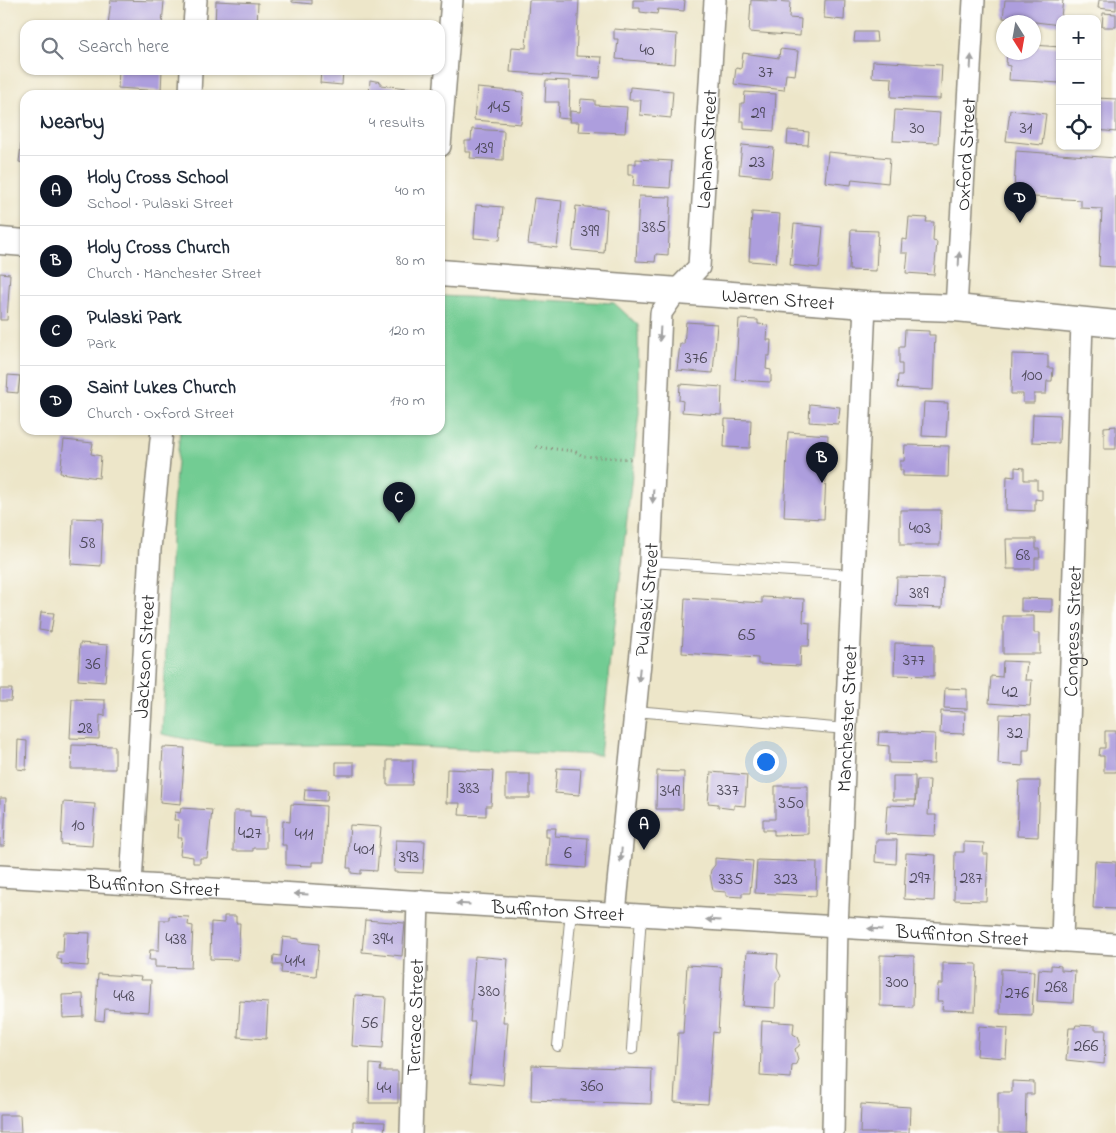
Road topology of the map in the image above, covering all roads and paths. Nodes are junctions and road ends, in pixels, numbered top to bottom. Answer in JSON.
{"nodes":[{"id":1,"x":196,"y":0,"type":"edge"},
{"id":2,"x":452,"y":0,"type":"edge"},
{"id":3,"x":715,"y":0,"type":"edge"},
{"id":4,"x":974,"y":0,"type":"edge"},
{"id":5,"x":194,"y":20,"type":"edge"},
{"id":6,"x":192,"y":75,"type":"edge"},
{"id":7,"x":190,"y":90,"type":"edge"},
{"id":8,"x":445,"y":90,"type":"edge"},
{"id":9,"x":0,"y":241,"type":"edge"},
{"id":10,"x":20,"y":243,"type":"edge"},
{"id":11,"x":445,"y":273,"type":"edge"},
{"id":12,"x":677,"y":290,"type":"junction"},
{"id":13,"x":865,"y":305,"type":"junction"},
{"id":14,"x":956,"y":308,"type":"junction"},
{"id":15,"x":1082,"y":322,"type":"junction"},
{"id":16,"x":1116,"y":324,"type":"edge"},
{"id":17,"x":161,"y":435,"type":"edge"},
{"id":18,"x":536,"y":447,"type":"dead end"},
{"id":19,"x":655,"y":460,"type":"junction"},
{"id":20,"x":650,"y":562,"type":"junction"},
{"id":21,"x":853,"y":574,"type":"junction"},
{"id":22,"x":635,"y":711,"type":"junction"},
{"id":23,"x":846,"y":728,"type":"junction"},
{"id":24,"x":0,"y":876,"type":"edge"},
{"id":25,"x":131,"y":884,"type":"junction"},
{"id":26,"x":418,"y":901,"type":"junction"},
{"id":27,"x":571,"y":911,"type":"junction"},
{"id":28,"x":614,"y":914,"type":"junction"},
{"id":29,"x":641,"y":915,"type":"junction"},
{"id":30,"x":837,"y":927,"type":"junction"},
{"id":31,"x":1062,"y":940,"type":"junction"},
{"id":32,"x":1116,"y":944,"type":"edge"},
{"id":33,"x":558,"y":1046,"type":"dead end"},
{"id":34,"x":632,"y":1049,"type":"dead end"},
{"id":35,"x":411,"y":1133,"type":"edge"},
{"id":36,"x":833,"y":1133,"type":"edge"}],
"edges":[{"from":1,"to":5,"type":"street"},
{"from":2,"to":8,"type":"street"},
{"from":3,"to":12,"type":"street","name":"Lapham Street"},
{"from":14,"to":4,"type":"street","name":"Oxford Street","one_way":true},
{"from":6,"to":7,"type":"street"},
{"from":9,"to":10,"type":"street"},
{"from":11,"to":12,"type":"street","name":"Warren Street"},
{"from":12,"to":13,"type":"street","name":"Warren Street"},
{"from":12,"to":19,"type":"street","name":"Pulaski Street","one_way":true},
{"from":13,"to":14,"type":"street","name":"Warren Street"},
{"from":13,"to":21,"type":"street","name":"Manchester Street"},
{"from":14,"to":15,"type":"street","name":"Warren Street"},
{"from":15,"to":16,"type":"street","name":"Warren Street"},
{"from":15,"to":31,"type":"street","name":"Congress Street"},
{"from":17,"to":25,"type":"street","name":"Jackson Street"},
{"from":18,"to":19,"type":"path"},
{"from":19,"to":20,"type":"street","name":"Pulaski Street","one_way":true},
{"from":20,"to":21,"type":"lane"},
{"from":20,"to":22,"type":"street","name":"Pulaski Street","one_way":true},
{"from":21,"to":23,"type":"street","name":"Manchester Street"},
{"from":22,"to":23,"type":"lane"},
{"from":22,"to":28,"type":"street","name":"Pulaski Street","one_way":true},
{"from":23,"to":30,"type":"street","name":"Manchester Street"},
{"from":24,"to":25,"type":"street","name":"Buffinton Street"},
{"from":26,"to":25,"type":"street","name":"Buffinton Street","one_way":true},
{"from":27,"to":26,"type":"street","name":"Buffinton Street","one_way":true},
{"from":26,"to":35,"type":"street","name":"Terrace Street"},
{"from":27,"to":28,"type":"street","name":"Buffinton Street"},
{"from":27,"to":33,"type":"lane"},
{"from":28,"to":29,"type":"street","name":"Buffinton Street"},
{"from":30,"to":29,"type":"street","name":"Buffinton Street","one_way":true},
{"from":29,"to":34,"type":"lane"},
{"from":31,"to":30,"type":"street","name":"Buffinton Street","one_way":true},
{"from":30,"to":36,"type":"street","name":"Manchester Street"},
{"from":31,"to":32,"type":"street","name":"Buffinton Street"}]}
